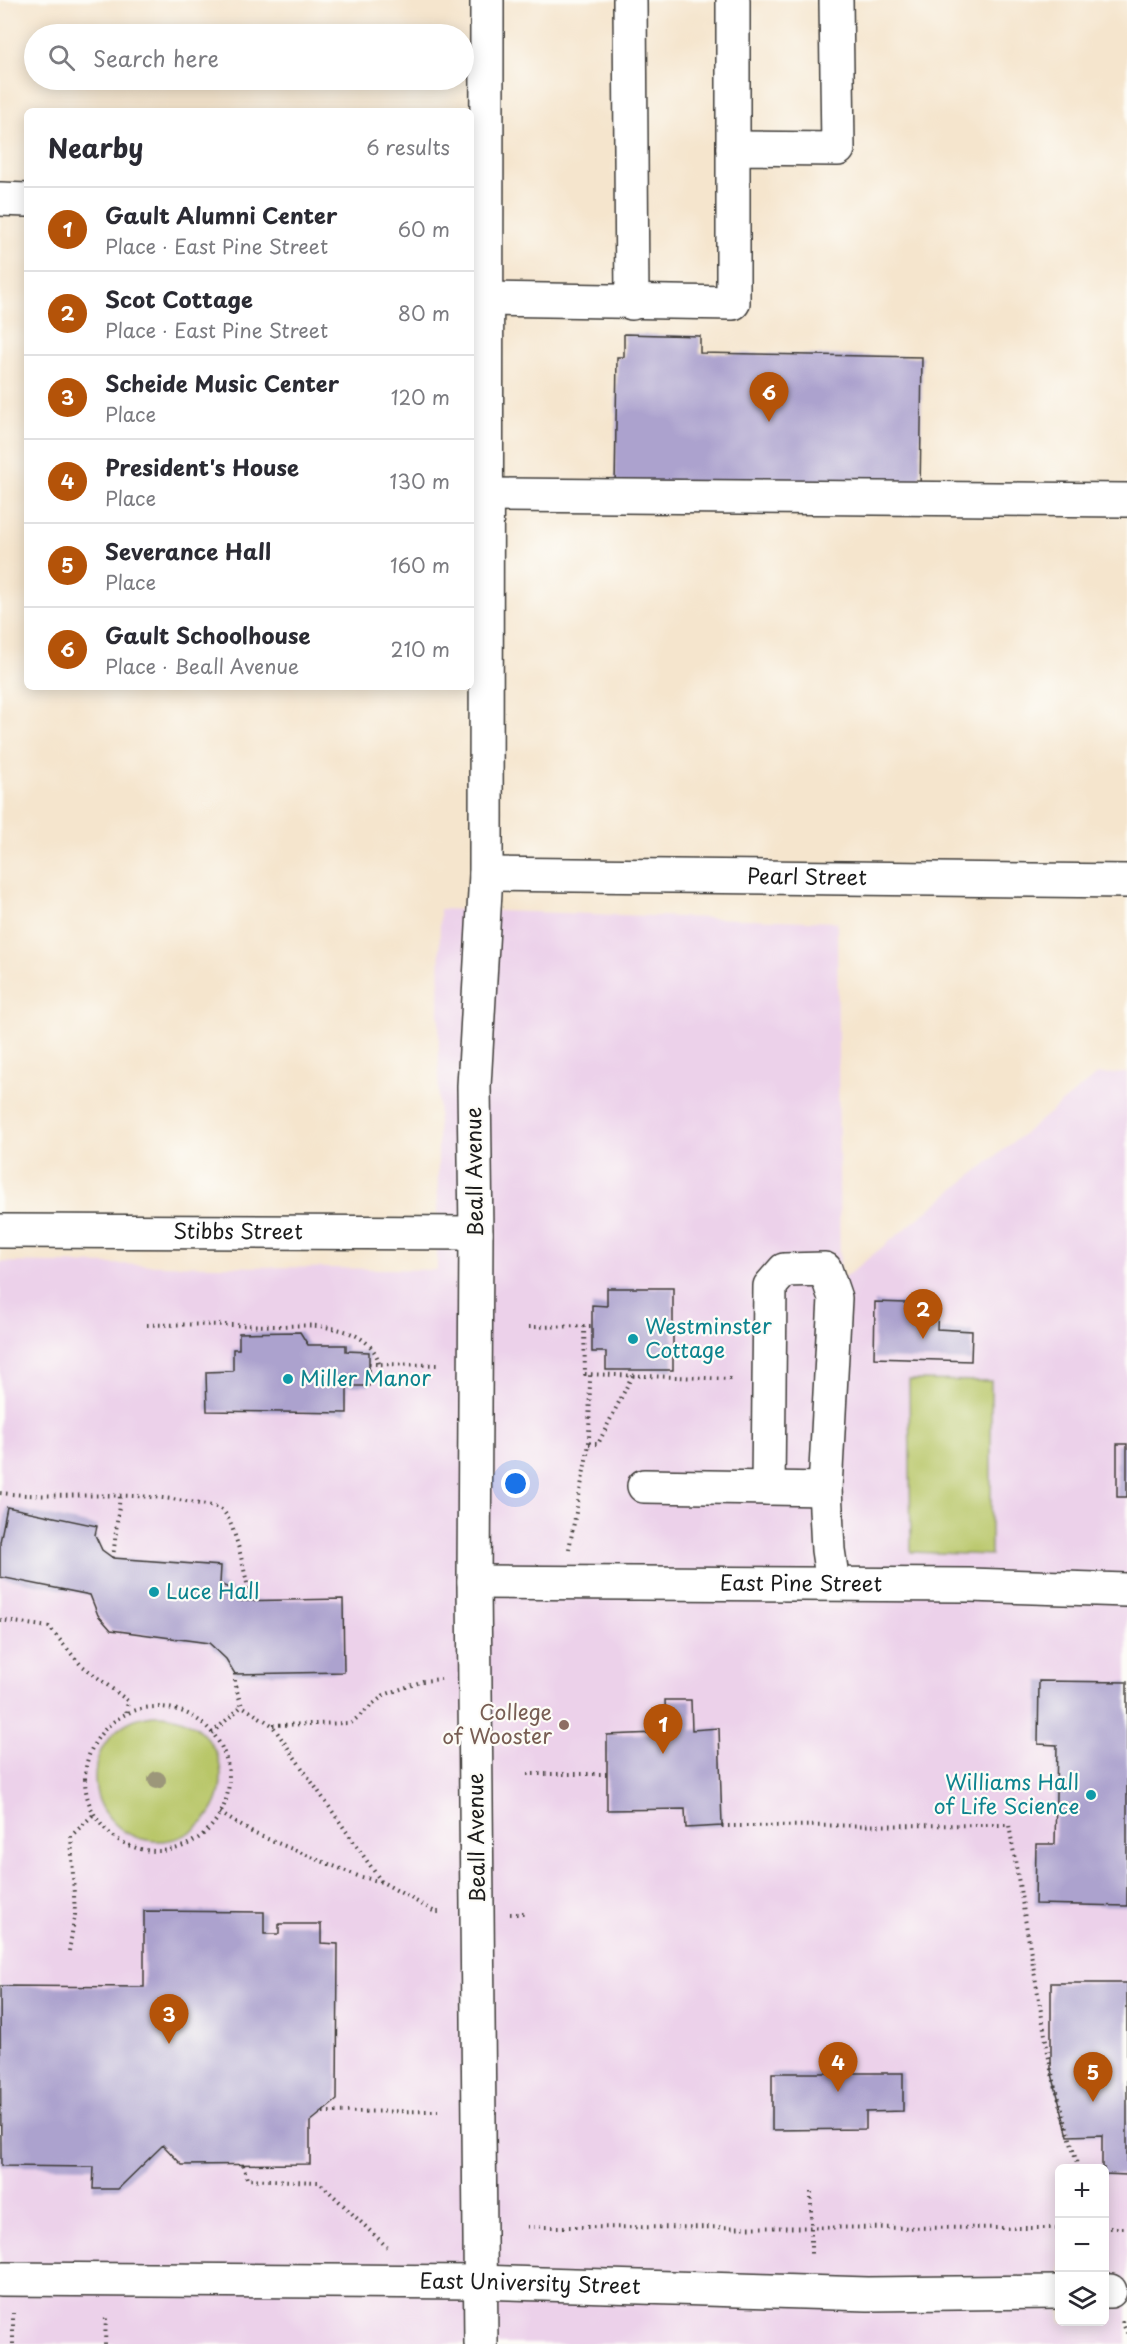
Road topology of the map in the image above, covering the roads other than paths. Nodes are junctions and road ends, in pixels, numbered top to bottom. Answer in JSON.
{"nodes":[{"id":1,"x":487,"y":0,"type":"edge"},
{"id":2,"x":630,"y":0,"type":"edge"},
{"id":3,"x":734,"y":0,"type":"edge"},
{"id":4,"x":836,"y":0,"type":"edge"},
{"id":5,"x":734,"y":148,"type":"junction"},
{"id":6,"x":0,"y":199,"type":"edge"},
{"id":7,"x":24,"y":200,"type":"edge"},
{"id":8,"x":479,"y":212,"type":"edge"},
{"id":9,"x":487,"y":299,"type":"junction"},
{"id":10,"x":632,"y":303,"type":"junction"},
{"id":11,"x":487,"y":495,"type":"junction"},
{"id":12,"x":1127,"y":500,"type":"edge"},
{"id":13,"x":486,"y":874,"type":"junction"},
{"id":14,"x":1127,"y":880,"type":"edge"},
{"id":15,"x":0,"y":1231,"type":"edge"},
{"id":16,"x":476,"y":1233,"type":"junction"},
{"id":17,"x":644,"y":1486,"type":"dead end"},
{"id":18,"x":768,"y":1488,"type":"junction"},
{"id":19,"x":825,"y":1489,"type":"junction"},
{"id":20,"x":474,"y":1582,"type":"junction"},
{"id":21,"x":833,"y":1584,"type":"junction"},
{"id":22,"x":1127,"y":1590,"type":"edge"},
{"id":23,"x":0,"y":2279,"type":"edge"},
{"id":24,"x":479,"y":2282,"type":"junction"},
{"id":25,"x":1055,"y":2292,"type":"edge"},
{"id":26,"x":481,"y":2344,"type":"edge"}],
"edges":[{"from":1,"to":8,"type":"street","name":"Beall Avenue"},
{"from":2,"to":10,"type":"street"},
{"from":3,"to":5,"type":"street"},
{"from":4,"to":5,"type":"street"},
{"from":5,"to":10,"type":"street"},
{"from":6,"to":7,"type":"street"},
{"from":8,"to":9,"type":"street","name":"Beall Avenue"},
{"from":9,"to":10,"type":"street"},
{"from":9,"to":11,"type":"street","name":"Beall Avenue"},
{"from":11,"to":12,"type":"street"},
{"from":11,"to":13,"type":"street","name":"Beall Avenue"},
{"from":13,"to":14,"type":"street","name":"Pearl Street"},
{"from":13,"to":16,"type":"street","name":"Beall Avenue"},
{"from":15,"to":16,"type":"street","name":"Stibbs Street"},
{"from":16,"to":20,"type":"street","name":"Beall Avenue"},
{"from":17,"to":18,"type":"street"},
{"from":18,"to":19,"type":"street"},
{"from":18,"to":19,"type":"street"},
{"from":19,"to":21,"type":"street"},
{"from":20,"to":21,"type":"street","name":"East Pine Street"},
{"from":20,"to":24,"type":"street","name":"Beall Avenue"},
{"from":21,"to":22,"type":"street","name":"East Pine Street"},
{"from":23,"to":24,"type":"street","name":"East University Street"},
{"from":24,"to":25,"type":"street","name":"East University Street"},
{"from":24,"to":26,"type":"street","name":"Beall Avenue"}]}
